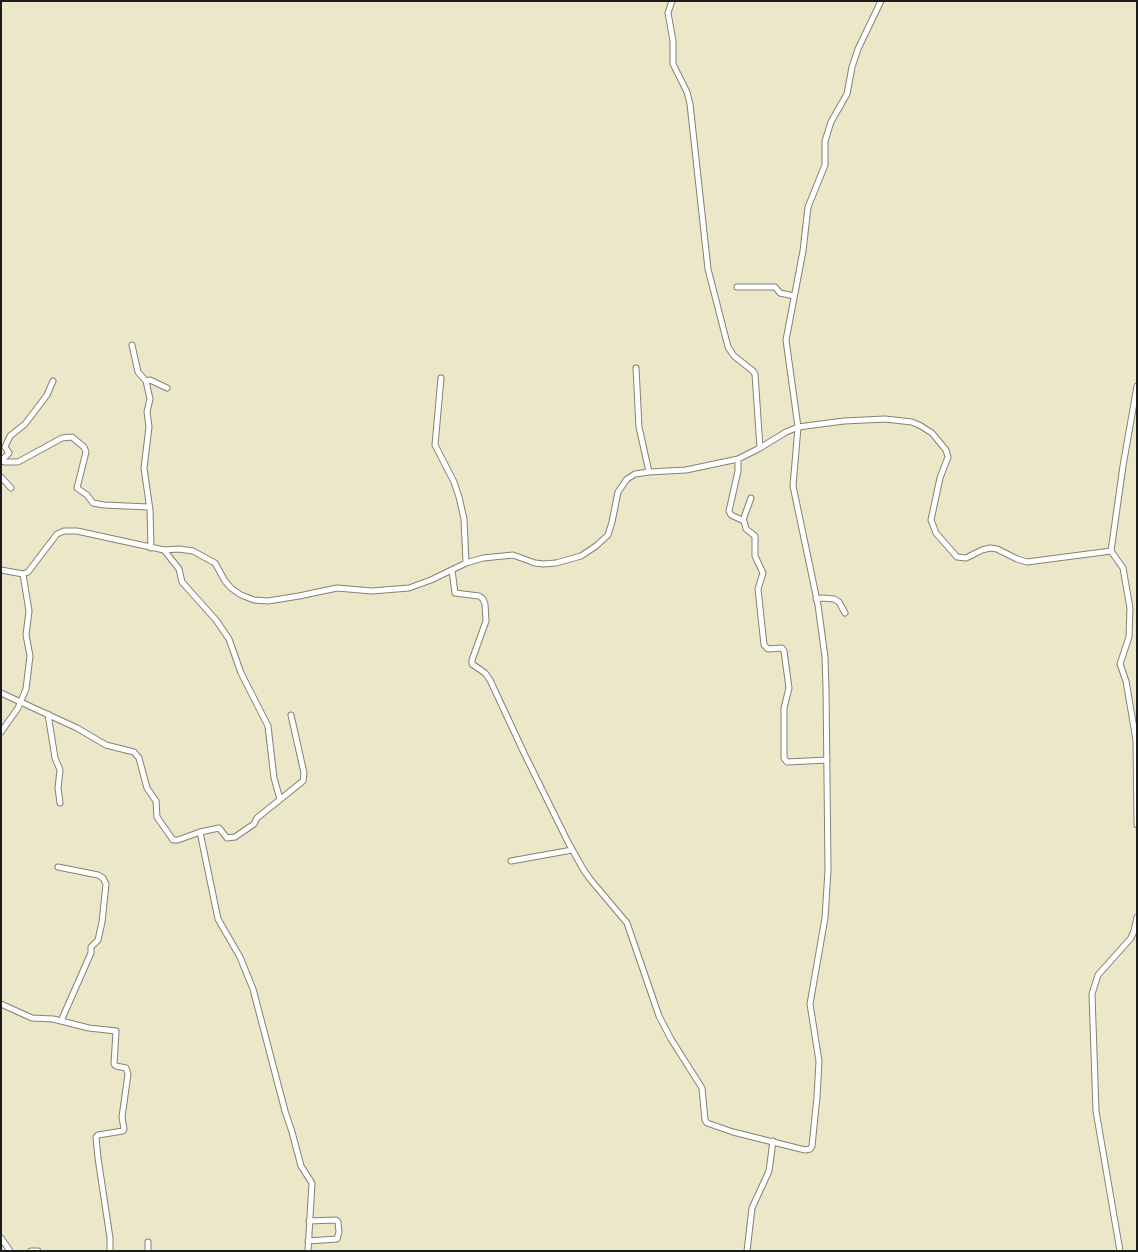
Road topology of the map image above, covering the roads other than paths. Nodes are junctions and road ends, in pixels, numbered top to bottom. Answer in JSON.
{"nodes":[{"id":1,"x":672,"y":1,"type":"edge"},
{"id":2,"x":881,"y":1,"type":"edge"},
{"id":3,"x":737,"y":288,"type":"dead end"},
{"id":4,"x":794,"y":296,"type":"junction"},
{"id":5,"x":132,"y":345,"type":"dead end"},
{"id":6,"x":636,"y":368,"type":"dead end"},
{"id":7,"x":441,"y":378,"type":"dead end"},
{"id":8,"x":53,"y":381,"type":"dead end"},
{"id":9,"x":146,"y":381,"type":"junction"},
{"id":10,"x":1137,"y":386,"type":"edge"},
{"id":11,"x":166,"y":388,"type":"dead end"},
{"id":12,"x":798,"y":427,"type":"junction"},
{"id":13,"x":760,"y":448,"type":"junction"},
{"id":14,"x":738,"y":459,"type":"junction"},
{"id":15,"x":2,"y":463,"type":"edge"},
{"id":16,"x":649,"y":472,"type":"junction"},
{"id":17,"x":1,"y":477,"type":"edge"},
{"id":18,"x":11,"y":488,"type":"dead end"},
{"id":19,"x":751,"y":498,"type":"dead end"},
{"id":20,"x":149,"y":506,"type":"junction"},
{"id":21,"x":743,"y":520,"type":"junction"},
{"id":22,"x":151,"y":548,"type":"junction"},
{"id":23,"x":164,"y":550,"type":"junction"},
{"id":24,"x":1111,"y":551,"type":"junction"},
{"id":25,"x":466,"y":563,"type":"junction"},
{"id":26,"x":1,"y":570,"type":"edge"},
{"id":27,"x":452,"y":570,"type":"junction"},
{"id":28,"x":23,"y":574,"type":"junction"},
{"id":29,"x":816,"y":599,"type":"junction"},
{"id":30,"x":845,"y":613,"type":"dead end"},
{"id":31,"x":1,"y":693,"type":"edge"},
{"id":32,"x":22,"y":701,"type":"junction"},
{"id":33,"x":48,"y":714,"type":"junction"},
{"id":34,"x":291,"y":715,"type":"dead end"},
{"id":35,"x":1,"y":732,"type":"edge"},
{"id":36,"x":827,"y":760,"type":"junction"},
{"id":37,"x":280,"y":799,"type":"junction"},
{"id":38,"x":60,"y":803,"type":"dead end"},
{"id":39,"x":1137,"y":825,"type":"edge"},
{"id":40,"x":200,"y":832,"type":"junction"},
{"id":41,"x":572,"y":850,"type":"junction"},
{"id":42,"x":511,"y":861,"type":"dead end"},
{"id":43,"x":58,"y":867,"type":"dead end"},
{"id":44,"x":1137,"y":917,"type":"edge"},
{"id":45,"x":1,"y":1004,"type":"edge"},
{"id":46,"x":62,"y":1021,"type":"junction"},
{"id":47,"x":773,"y":1141,"type":"junction"},
{"id":48,"x":309,"y":1221,"type":"junction"},
{"id":49,"x":1,"y":1238,"type":"edge"},
{"id":50,"x":148,"y":1242,"type":"dead end"},
{"id":51,"x":308,"y":1242,"type":"junction"},
{"id":52,"x":10,"y":1251,"type":"edge"},
{"id":53,"x":31,"y":1251,"type":"edge"},
{"id":54,"x":38,"y":1251,"type":"edge"},
{"id":55,"x":110,"y":1251,"type":"edge"},
{"id":56,"x":148,"y":1251,"type":"edge"},
{"id":57,"x":308,"y":1251,"type":"edge"},
{"id":58,"x":747,"y":1251,"type":"edge"},
{"id":59,"x":1120,"y":1251,"type":"edge"}],
"edges":[{"from":1,"to":13,"type":"street"},
{"from":2,"to":4,"type":"street"},
{"from":3,"to":4,"type":"street"},
{"from":4,"to":12,"type":"street"},
{"from":5,"to":9,"type":"street"},
{"from":6,"to":16,"type":"street"},
{"from":7,"to":25,"type":"street"},
{"from":8,"to":15,"type":"street"},
{"from":9,"to":11,"type":"street"},
{"from":9,"to":20,"type":"street"},
{"from":10,"to":24,"type":"street"},
{"from":12,"to":13,"type":"street"},
{"from":12,"to":24,"type":"street"},
{"from":12,"to":29,"type":"street"},
{"from":13,"to":14,"type":"street"},
{"from":14,"to":16,"type":"street"},
{"from":14,"to":21,"type":"street"},
{"from":15,"to":20,"type":"street"},
{"from":16,"to":25,"type":"street"},
{"from":17,"to":18,"type":"street"},
{"from":19,"to":21,"type":"street"},
{"from":20,"to":22,"type":"street"},
{"from":21,"to":36,"type":"street"},
{"from":22,"to":23,"type":"street"},
{"from":22,"to":28,"type":"street"},
{"from":23,"to":27,"type":"street"},
{"from":23,"to":37,"type":"street"},
{"from":24,"to":39,"type":"street"},
{"from":25,"to":27,"type":"street"},
{"from":26,"to":28,"type":"street"},
{"from":27,"to":41,"type":"street"},
{"from":28,"to":32,"type":"street"},
{"from":29,"to":30,"type":"street"},
{"from":29,"to":36,"type":"street"},
{"from":31,"to":32,"type":"street"},
{"from":32,"to":33,"type":"street"},
{"from":32,"to":35,"type":"street"},
{"from":33,"to":38,"type":"street"},
{"from":33,"to":40,"type":"street"},
{"from":34,"to":37,"type":"street"},
{"from":36,"to":47,"type":"street"},
{"from":37,"to":40,"type":"street"},
{"from":40,"to":48,"type":"street"},
{"from":41,"to":42,"type":"street"},
{"from":41,"to":47,"type":"street"},
{"from":43,"to":46,"type":"street"},
{"from":44,"to":59,"type":"street"},
{"from":45,"to":46,"type":"street"},
{"from":46,"to":55,"type":"street"},
{"from":47,"to":58,"type":"street"},
{"from":48,"to":51,"type":"street"},
{"from":48,"to":51,"type":"street"},
{"from":49,"to":52,"type":"street"},
{"from":50,"to":56,"type":"street"},
{"from":51,"to":57,"type":"street"},
{"from":53,"to":54,"type":"street"}]}
